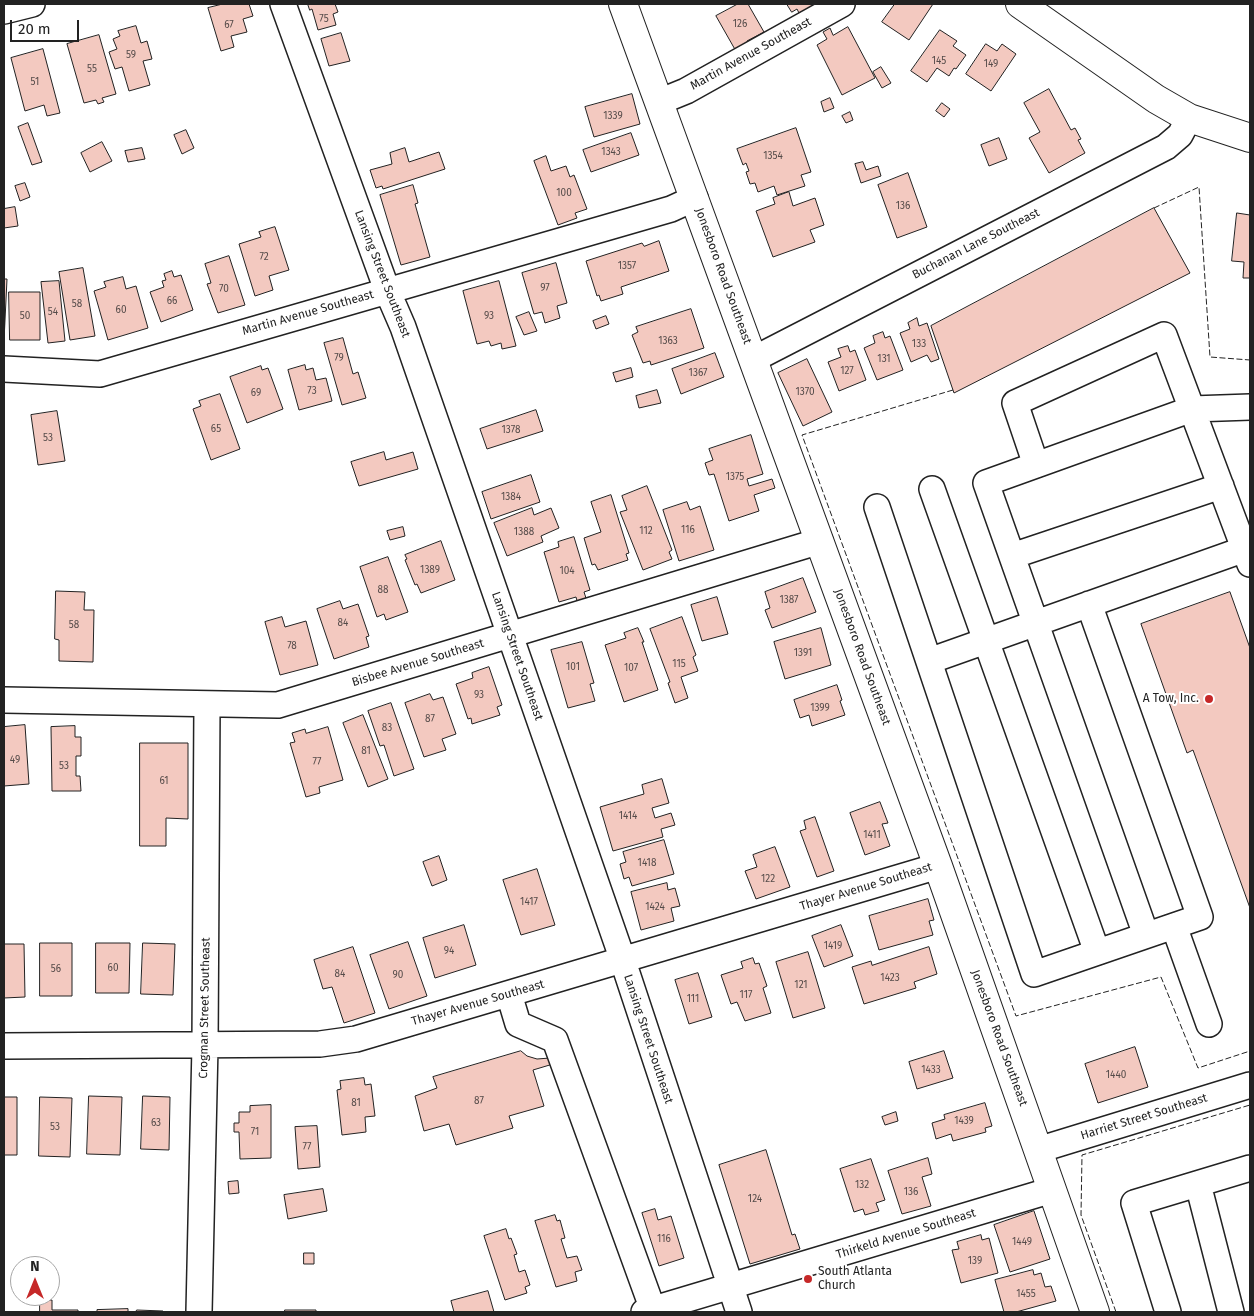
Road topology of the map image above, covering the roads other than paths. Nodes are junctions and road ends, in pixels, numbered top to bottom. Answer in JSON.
{"nodes":[{"id":1,"x":32,"y":4,"type":"edge"},
{"id":2,"x":282,"y":4,"type":"edge"},
{"id":3,"x":623,"y":4,"type":"edge"},
{"id":4,"x":842,"y":4,"type":"edge"},
{"id":5,"x":1020,"y":4,"type":"edge"},
{"id":6,"x":4,"y":11,"type":"edge"},
{"id":7,"x":659,"y":102,"type":"junction"},
{"id":8,"x":1189,"y":118,"type":"junction"},
{"id":9,"x":1250,"y":138,"type":"edge"},
{"id":10,"x":695,"y":198,"type":"junction"},
{"id":11,"x":387,"y":290,"type":"junction"},
{"id":12,"x":754,"y":359,"type":"junction"},
{"id":13,"x":4,"y":369,"type":"edge"},
{"id":14,"x":1250,"y":407,"type":"edge"},
{"id":15,"x":1192,"y":409,"type":"junction"},
{"id":16,"x":1036,"y":465,"type":"junction"},
{"id":17,"x":1221,"y":486,"type":"junction"},
{"id":18,"x":932,"y":489,"type":"dead end"},
{"id":19,"x":877,"y":506,"type":"dead end"},
{"id":20,"x":820,"y":541,"type":"junction"},
{"id":21,"x":1012,"y":556,"type":"junction"},
{"id":22,"x":1248,"y":556,"type":"edge"},
{"id":23,"x":1089,"y":604,"type":"junction"},
{"id":24,"x":1036,"y":623,"type":"junction"},
{"id":25,"x":510,"y":636,"type":"junction"},
{"id":26,"x":986,"y":641,"type":"junction"},
{"id":27,"x":929,"y":661,"type":"junction"},
{"id":28,"x":4,"y":700,"type":"edge"},
{"id":29,"x":207,"y":704,"type":"junction"},
{"id":30,"x":938,"y":866,"type":"junction"},
{"id":31,"x":1174,"y":926,"type":"junction"},
{"id":32,"x":1146,"y":935,"type":"junction"},
{"id":33,"x":1097,"y":952,"type":"junction"},
{"id":34,"x":623,"y":961,"type":"junction"},
{"id":35,"x":509,"y":994,"type":"junction"},
{"id":36,"x":1209,"y":1024,"type":"dead end"},
{"id":37,"x":4,"y":1046,"type":"edge"},
{"id":38,"x":205,"y":1046,"type":"junction"},
{"id":39,"x":1250,"y":1085,"type":"edge"},
{"id":40,"x":1038,"y":1150,"type":"junction"},
{"id":41,"x":1250,"y":1168,"type":"edge"},
{"id":42,"x":1198,"y":1184,"type":"junction"},
{"id":43,"x":1052,"y":1190,"type":"junction"},
{"id":44,"x":730,"y":1287,"type":"junction"},
{"id":45,"x":649,"y":1311,"type":"edge"},
{"id":46,"x":199,"y":1312,"type":"edge"},
{"id":47,"x":739,"y":1312,"type":"edge"},
{"id":48,"x":1095,"y":1312,"type":"edge"},
{"id":49,"x":1168,"y":1312,"type":"edge"},
{"id":50,"x":1231,"y":1312,"type":"edge"}],
"edges":[{"from":1,"to":6,"type":"street"},
{"from":2,"to":11,"type":"street","name":"Lansing Street Southeast"},
{"from":3,"to":7,"type":"main road","name":"Jonesboro Road Southeast"},
{"from":4,"to":7,"type":"street","name":"Martin Avenue Southeast"},
{"from":5,"to":8,"type":"main road"},
{"from":7,"to":10,"type":"main road","name":"Jonesboro Road Southeast"},
{"from":8,"to":9,"type":"main road"},
{"from":8,"to":12,"type":"street","name":"Buchanan Lane Southeast"},
{"from":10,"to":11,"type":"street","name":"Martin Avenue Southeast"},
{"from":10,"to":12,"type":"main road","name":"Jonesboro Road Southeast"},
{"from":11,"to":13,"type":"street","name":"Martin Avenue Southeast"},
{"from":11,"to":25,"type":"street","name":"Lansing Street Southeast"},
{"from":12,"to":20,"type":"main road","name":"Jonesboro Road Southeast"},
{"from":14,"to":15,"type":"street"},
{"from":15,"to":16,"type":"street"},
{"from":15,"to":16,"type":"street"},
{"from":15,"to":17,"type":"street"},
{"from":16,"to":21,"type":"street"},
{"from":17,"to":21,"type":"street"},
{"from":17,"to":22,"type":"street"},
{"from":18,"to":26,"type":"street"},
{"from":19,"to":27,"type":"street"},
{"from":20,"to":25,"type":"street","name":"Bisbee Avenue Southeast"},
{"from":20,"to":30,"type":"main road","name":"Jonesboro Road Southeast"},
{"from":21,"to":24,"type":"street"},
{"from":22,"to":23,"type":"street"},
{"from":23,"to":24,"type":"street"},
{"from":23,"to":31,"type":"street"},
{"from":24,"to":26,"type":"street"},
{"from":24,"to":32,"type":"street"},
{"from":25,"to":29,"type":"street","name":"Bisbee Avenue Southeast"},
{"from":25,"to":34,"type":"street","name":"Lansing Street Southeast"},
{"from":26,"to":27,"type":"street"},
{"from":26,"to":33,"type":"street"},
{"from":27,"to":33,"type":"street"},
{"from":28,"to":29,"type":"street","name":"Bisbee Avenue Southeast"},
{"from":29,"to":38,"type":"street","name":"Crogman Street Southeast"},
{"from":30,"to":34,"type":"street","name":"Thayer Avenue Southeast"},
{"from":30,"to":40,"type":"main road","name":"Jonesboro Road Southeast"},
{"from":31,"to":32,"type":"street"},
{"from":31,"to":36,"type":"street"},
{"from":32,"to":33,"type":"street"},
{"from":34,"to":35,"type":"street","name":"Thayer Avenue Southeast"},
{"from":34,"to":44,"type":"street","name":"Lansing Street Southeast"},
{"from":35,"to":38,"type":"street","name":"Thayer Avenue Southeast"},
{"from":35,"to":45,"type":"street"},
{"from":37,"to":38,"type":"street","name":"Thayer Avenue Southeast"},
{"from":38,"to":46,"type":"street","name":"Crogman Street Southeast"},
{"from":39,"to":40,"type":"street","name":"Harriet Street Southeast"},
{"from":40,"to":43,"type":"main road","name":"Jonesboro Road Southeast"},
{"from":41,"to":42,"type":"street"},
{"from":42,"to":49,"type":"street"},
{"from":42,"to":50,"type":"street"},
{"from":43,"to":44,"type":"street","name":"Thirkeld Avenue Southeast"},
{"from":43,"to":48,"type":"main road","name":"Jonesboro Road Southeast"},
{"from":44,"to":45,"type":"street","name":"Thirkeld Avenue Southeast"},
{"from":44,"to":47,"type":"street","name":"Lansing Street Southeast"}]}
